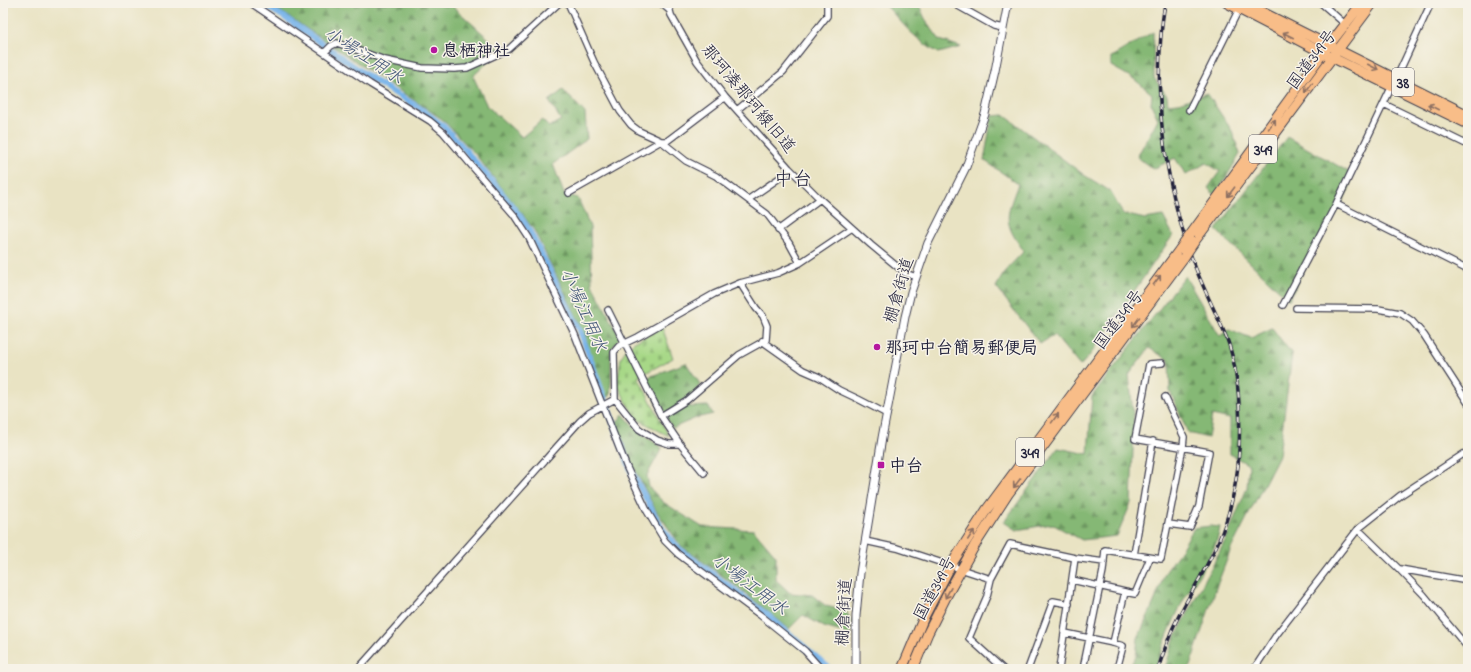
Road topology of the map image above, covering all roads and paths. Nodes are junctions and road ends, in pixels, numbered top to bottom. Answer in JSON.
{"nodes":[{"id":1,"x":251,"y":3,"type":"edge"},
{"id":2,"x":559,"y":3,"type":"edge"},
{"id":3,"x":568,"y":3,"type":"edge"},
{"id":4,"x":661,"y":3,"type":"edge"},
{"id":5,"x":668,"y":3,"type":"edge"},
{"id":6,"x":827,"y":3,"type":"edge"},
{"id":7,"x":953,"y":3,"type":"edge"},
{"id":8,"x":1008,"y":3,"type":"edge"},
{"id":9,"x":1227,"y":3,"type":"edge"},
{"id":10,"x":1322,"y":3,"type":"edge"},
{"id":11,"x":1362,"y":3,"type":"edge"},
{"id":12,"x":1373,"y":3,"type":"edge"},
{"id":13,"x":1431,"y":3,"type":"edge"},
{"id":14,"x":1242,"y":5,"type":"edge"},
{"id":15,"x":669,"y":10,"type":"junction"},
{"id":16,"x":1346,"y":24,"type":"junction"},
{"id":17,"x":1003,"y":28,"type":"junction"},
{"id":18,"x":1329,"y":45,"type":"junction"},
{"id":19,"x":328,"y":49,"type":"junction"},
{"id":20,"x":1339,"y":49,"type":"junction"},
{"id":21,"x":1323,"y":53,"type":"junction"},
{"id":22,"x":1333,"y":57,"type":"junction"},
{"id":23,"x":1394,"y":82,"type":"junction"},
{"id":24,"x":725,"y":97,"type":"junction"},
{"id":25,"x":1384,"y":104,"type":"junction"},
{"id":26,"x":737,"y":110,"type":"junction"},
{"id":27,"x":1189,"y":110,"type":"dead end"},
{"id":28,"x":1468,"y":115,"type":"edge"},
{"id":29,"x":1468,"y":124,"type":"edge"},
{"id":30,"x":661,"y":141,"type":"junction"},
{"id":31,"x":1468,"y":145,"type":"edge"},
{"id":32,"x":791,"y":170,"type":"junction"},
{"id":33,"x":569,"y":193,"type":"dead end"},
{"id":34,"x":749,"y":199,"type":"junction"},
{"id":35,"x":820,"y":199,"type":"junction"},
{"id":36,"x":1336,"y":204,"type":"junction"},
{"id":37,"x":852,"y":228,"type":"junction"},
{"id":38,"x":778,"y":230,"type":"junction"},
{"id":39,"x":1193,"y":238,"type":"junction"},
{"id":40,"x":1182,"y":253,"type":"junction"},
{"id":41,"x":800,"y":263,"type":"junction"},
{"id":42,"x":1468,"y":270,"type":"edge"},
{"id":43,"x":916,"y":276,"type":"junction"},
{"id":44,"x":740,"y":282,"type":"junction"},
{"id":45,"x":1283,"y":305,"type":"dead end"},
{"id":46,"x":1296,"y":308,"type":"dead end"},
{"id":47,"x":608,"y":310,"type":"dead end"},
{"id":48,"x":762,"y":341,"type":"junction"},
{"id":49,"x":625,"y":343,"type":"junction"},
{"id":50,"x":1162,"y":363,"type":"dead end"},
{"id":51,"x":1165,"y":397,"type":"dead end"},
{"id":52,"x":608,"y":403,"type":"junction"},
{"id":53,"x":1468,"y":403,"type":"edge"},
{"id":54,"x":886,"y":414,"type":"junction"},
{"id":55,"x":661,"y":416,"type":"junction"},
{"id":56,"x":1153,"y":441,"type":"junction"},
{"id":57,"x":680,"y":444,"type":"junction"},
{"id":58,"x":1183,"y":447,"type":"junction"},
{"id":59,"x":1468,"y":451,"type":"edge"},
{"id":60,"x":704,"y":473,"type":"dead end"},
{"id":61,"x":1168,"y":524,"type":"junction"},
{"id":62,"x":1358,"y":528,"type":"junction"},
{"id":63,"x":865,"y":541,"type":"junction"},
{"id":64,"x":1134,"y":555,"type":"junction"},
{"id":65,"x":1075,"y":558,"type":"junction"},
{"id":66,"x":1150,"y":558,"type":"junction"},
{"id":67,"x":1104,"y":562,"type":"junction"},
{"id":68,"x":952,"y":565,"type":"junction"},
{"id":69,"x":962,"y":569,"type":"junction"},
{"id":70,"x":1399,"y":569,"type":"junction"},
{"id":71,"x":991,"y":579,"type":"junction"},
{"id":72,"x":1072,"y":580,"type":"junction"},
{"id":73,"x":1468,"y":581,"type":"edge"},
{"id":74,"x":1100,"y":586,"type":"junction"},
{"id":75,"x":1125,"y":592,"type":"junction"},
{"id":76,"x":1069,"y":604,"type":"junction"},
{"id":77,"x":1065,"y":633,"type":"junction"},
{"id":78,"x":1089,"y":637,"type":"junction"},
{"id":79,"x":1113,"y":643,"type":"junction"},
{"id":80,"x":1468,"y":648,"type":"edge"},
{"id":81,"x":358,"y":669,"type":"edge"},
{"id":82,"x":821,"y":669,"type":"edge"},
{"id":83,"x":856,"y":669,"type":"edge"},
{"id":84,"x":902,"y":669,"type":"edge"},
{"id":85,"x":912,"y":669,"type":"edge"},
{"id":86,"x":1003,"y":669,"type":"edge"},
{"id":87,"x":1028,"y":669,"type":"edge"},
{"id":88,"x":1059,"y":669,"type":"edge"},
{"id":89,"x":1083,"y":669,"type":"edge"},
{"id":90,"x":1117,"y":669,"type":"edge"},
{"id":91,"x":1254,"y":669,"type":"edge"}],
"edges":[{"from":1,"to":19,"type":"street"},
{"from":2,"to":19,"type":"street"},
{"from":3,"to":30,"type":"street"},
{"from":4,"to":15,"type":"street"},
{"from":5,"to":15,"type":"street","name":"那珂湊那珂線旧道"},
{"from":6,"to":26,"type":"street"},
{"from":7,"to":17,"type":"street"},
{"from":8,"to":17,"type":"street","name":"棚倉街道"},
{"from":9,"to":14,"type":"main road","number":"38"},
{"from":10,"to":16,"type":"street"},
{"from":11,"to":16,"type":"main road","name":"国道349号","number":"349"},
{"from":12,"to":20,"type":"main road","name":"国道349号","number":"349"},
{"from":13,"to":23,"type":"street"},
{"from":14,"to":18,"type":"main road","number":"38"},
{"from":21,"to":14,"type":"main road","number":"38","one_way":true},
{"from":14,"to":27,"type":"street"},
{"from":15,"to":24,"type":"street","name":"那珂湊那珂線旧道"},
{"from":16,"to":18,"type":"main road","name":"国道349号","number":"349"},
{"from":17,"to":43,"type":"street","name":"棚倉街道"},
{"from":18,"to":20,"type":"main road","number":"38"},
{"from":18,"to":21,"type":"main road","name":"国道349号","number":"349"},
{"from":19,"to":52,"type":"street"},
{"from":20,"to":22,"type":"main road","name":"国道349号","number":"349"},
{"from":20,"to":23,"type":"main road","number":"38","one_way":true},
{"from":21,"to":22,"type":"main road","number":"38"},
{"from":39,"to":21,"type":"main road","name":"国道349号","number":"349","one_way":true},
{"from":22,"to":23,"type":"main road","number":"38"},
{"from":22,"to":39,"type":"main road","name":"国道349号","number":"349","one_way":true},
{"from":23,"to":25,"type":"street"},
{"from":23,"to":28,"type":"main road","number":"38"},
{"from":29,"to":23,"type":"main road","number":"38","one_way":true},
{"from":24,"to":26,"type":"street","name":"那珂湊那珂線旧道"},
{"from":24,"to":30,"type":"street"},
{"from":25,"to":31,"type":"street"},
{"from":25,"to":36,"type":"street"},
{"from":26,"to":32,"type":"street","name":"那珂湊那珂線旧道"},
{"from":30,"to":33,"type":"street"},
{"from":30,"to":34,"type":"street"},
{"from":32,"to":34,"type":"street"},
{"from":32,"to":35,"type":"street","name":"那珂湊那珂線旧道"},
{"from":34,"to":38,"type":"street"},
{"from":35,"to":37,"type":"street","name":"那珂湊那珂線旧道"},
{"from":35,"to":38,"type":"street"},
{"from":36,"to":42,"type":"street"},
{"from":36,"to":45,"type":"street"},
{"from":37,"to":41,"type":"street"},
{"from":37,"to":43,"type":"street","name":"那珂湊那珂線旧道"},
{"from":38,"to":41,"type":"street"},
{"from":39,"to":40,"type":"main road","name":"国道349号","number":"349","bridge":true},
{"from":68,"to":40,"type":"main road","name":"国道349号","number":"349","one_way":true},
{"from":40,"to":69,"type":"main road","name":"国道349号","number":"349","one_way":true},
{"from":41,"to":44,"type":"street"},
{"from":43,"to":54,"type":"street","name":"棚倉街道"},
{"from":44,"to":48,"type":"street"},
{"from":44,"to":49,"type":"street"},
{"from":46,"to":53,"type":"street"},
{"from":47,"to":49,"type":"street"},
{"from":48,"to":54,"type":"street"},
{"from":48,"to":55,"type":"street"},
{"from":49,"to":52,"type":"street"},
{"from":49,"to":55,"type":"street"},
{"from":50,"to":56,"type":"street"},
{"from":51,"to":58,"type":"street"},
{"from":52,"to":57,"type":"street"},
{"from":52,"to":81,"type":"street"},
{"from":52,"to":82,"type":"street"},
{"from":54,"to":63,"type":"street","name":"棚倉街道"},
{"from":55,"to":57,"type":"street"},
{"from":56,"to":58,"type":"street"},
{"from":56,"to":64,"type":"street"},
{"from":57,"to":60,"type":"street"},
{"from":58,"to":61,"type":"street"},
{"from":58,"to":61,"type":"street"},
{"from":59,"to":62,"type":"street"},
{"from":61,"to":66,"type":"street"},
{"from":62,"to":70,"type":"street"},
{"from":62,"to":91,"type":"street"},
{"from":63,"to":68,"type":"street"},
{"from":63,"to":83,"type":"street","name":"棚倉街道"},
{"from":64,"to":66,"type":"street"},
{"from":64,"to":67,"type":"street"},
{"from":65,"to":67,"type":"street"},
{"from":65,"to":71,"type":"street"},
{"from":65,"to":72,"type":"street"},
{"from":66,"to":75,"type":"street"},
{"from":67,"to":74,"type":"street"},
{"from":68,"to":69,"type":"street"},
{"from":68,"to":84,"type":"main road","name":"国道349号","number":"349"},
{"from":69,"to":71,"type":"street"},
{"from":69,"to":85,"type":"main road","name":"国道349号","number":"349","one_way":true},
{"from":70,"to":73,"type":"street"},
{"from":70,"to":80,"type":"street"},
{"from":71,"to":86,"type":"street"},
{"from":72,"to":74,"type":"street"},
{"from":72,"to":76,"type":"street"},
{"from":74,"to":75,"type":"street"},
{"from":74,"to":78,"type":"street"},
{"from":75,"to":79,"type":"street"},
{"from":76,"to":77,"type":"street"},
{"from":76,"to":87,"type":"street"},
{"from":77,"to":78,"type":"street"},
{"from":77,"to":88,"type":"street"},
{"from":78,"to":79,"type":"street"},
{"from":78,"to":89,"type":"street"},
{"from":79,"to":90,"type":"street"}]}
